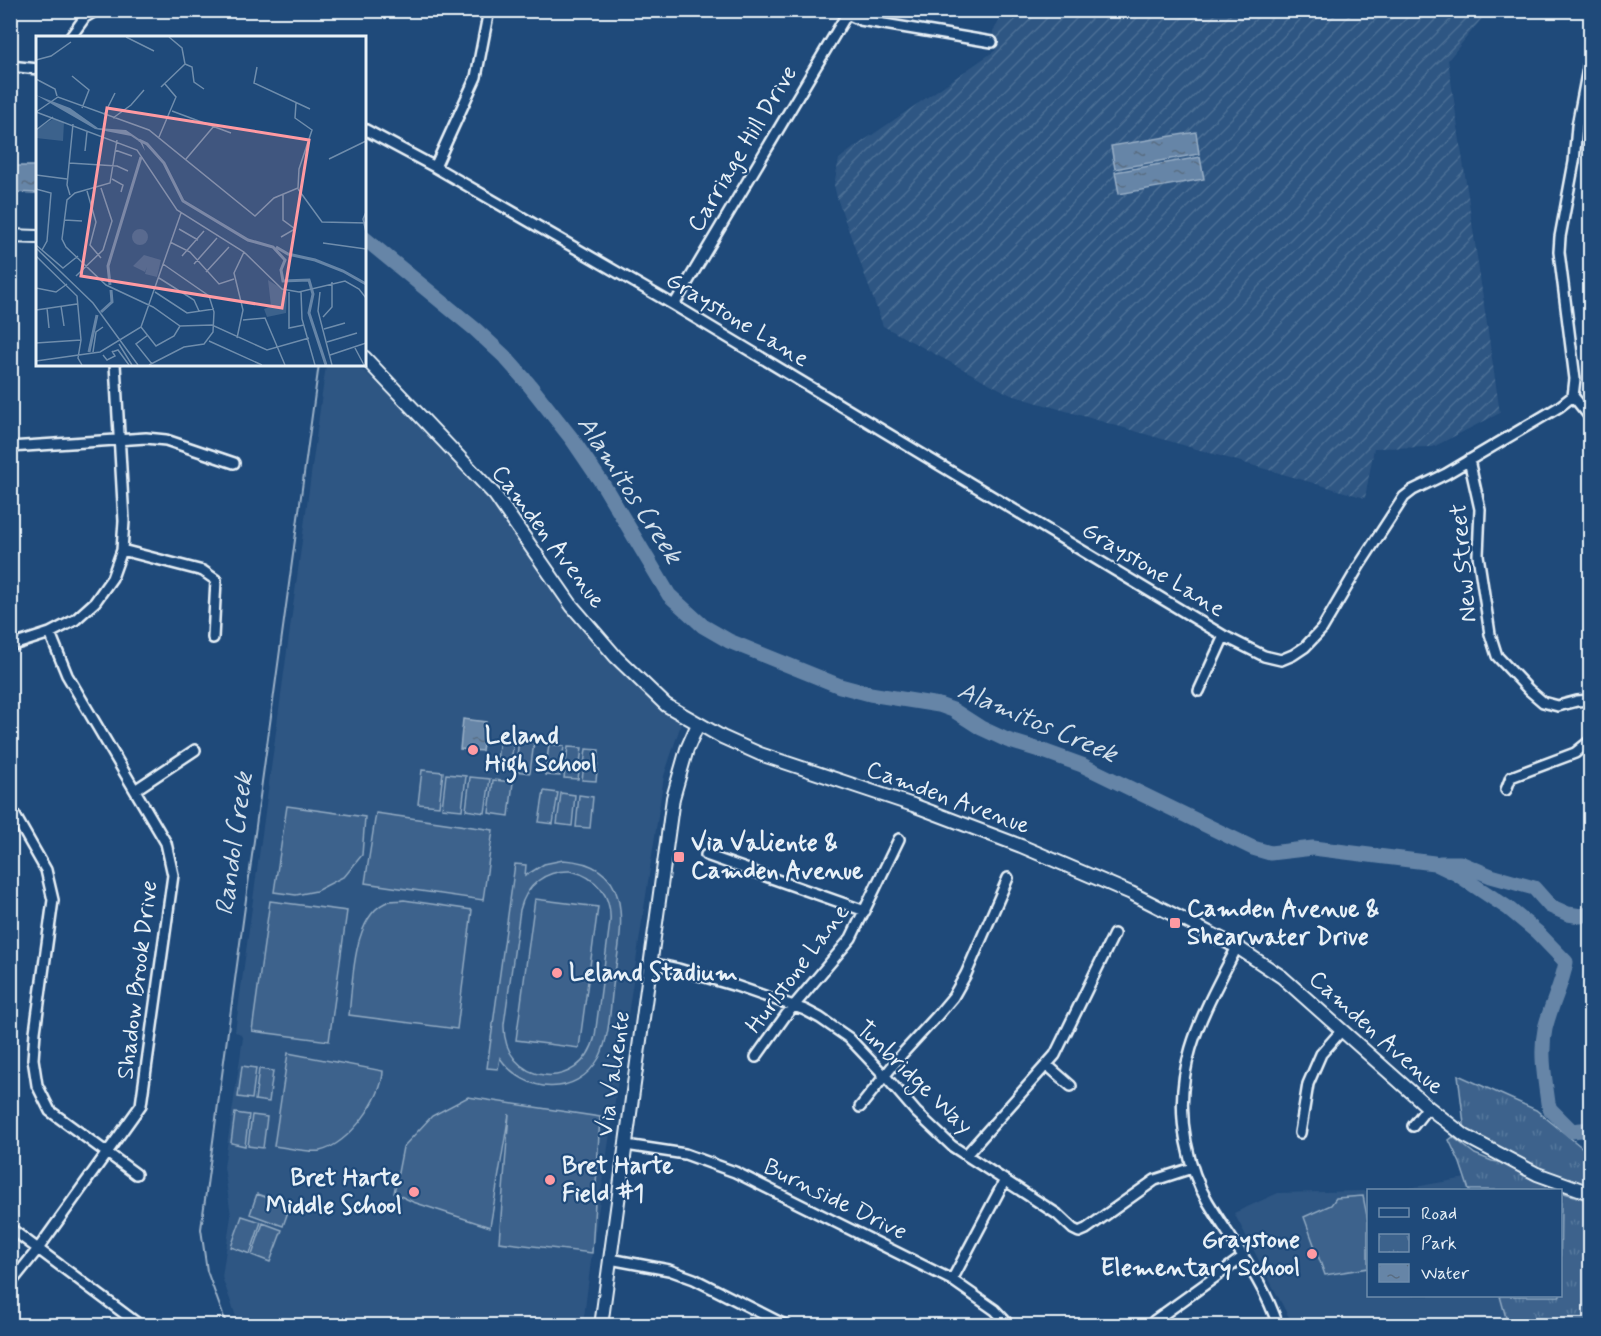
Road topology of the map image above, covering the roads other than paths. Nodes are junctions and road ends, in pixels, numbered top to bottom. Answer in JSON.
{"nodes":[{"id":1,"x":97,"y":10,"type":"edge"},
{"id":2,"x":489,"y":10,"type":"edge"},
{"id":3,"x":846,"y":12,"type":"edge"},
{"id":4,"x":71,"y":36,"type":"edge"},
{"id":5,"x":992,"y":42,"type":"dead end"},
{"id":6,"x":1590,"y":58,"type":"edge"},
{"id":7,"x":10,"y":66,"type":"edge"},
{"id":8,"x":36,"y":69,"type":"edge"},
{"id":9,"x":366,"y":130,"type":"edge"},
{"id":10,"x":435,"y":166,"type":"junction"},
{"id":11,"x":10,"y":236,"type":"edge"},
{"id":12,"x":36,"y":237,"type":"edge"},
{"id":13,"x":674,"y":305,"type":"junction"},
{"id":14,"x":366,"y":359,"type":"edge"},
{"id":15,"x":115,"y":366,"type":"edge"},
{"id":16,"x":1573,"y":396,"type":"junction"},
{"id":17,"x":1590,"y":417,"type":"edge"},
{"id":18,"x":118,"y":439,"type":"junction"},
{"id":19,"x":10,"y":447,"type":"edge"},
{"id":20,"x":1469,"y":460,"type":"junction"},
{"id":21,"x":234,"y":463,"type":"dead end"},
{"id":22,"x":122,"y":550,"type":"junction"},
{"id":23,"x":50,"y":633,"type":"junction"},
{"id":24,"x":1224,"y":636,"type":"junction"},
{"id":25,"x":213,"y":638,"type":"dead end"},
{"id":26,"x":10,"y":646,"type":"edge"},
{"id":27,"x":1199,"y":691,"type":"dead end"},
{"id":28,"x":1590,"y":700,"type":"edge"},
{"id":29,"x":698,"y":724,"type":"junction"},
{"id":30,"x":1590,"y":741,"type":"edge"},
{"id":31,"x":195,"y":750,"type":"dead end"},
{"id":32,"x":135,"y":790,"type":"junction"},
{"id":33,"x":1506,"y":790,"type":"dead end"},
{"id":34,"x":10,"y":807,"type":"edge"},
{"id":35,"x":899,"y":839,"type":"dead end"},
{"id":36,"x":706,"y":855,"type":"dead end"},
{"id":37,"x":1008,"y":878,"type":"dead end"},
{"id":38,"x":865,"y":911,"type":"junction"},
{"id":39,"x":1113,"y":934,"type":"dead end"},
{"id":40,"x":1237,"y":947,"type":"junction"},
{"id":41,"x":651,"y":963,"type":"junction"},
{"id":42,"x":794,"y":1006,"type":"junction"},
{"id":43,"x":1342,"y":1030,"type":"junction"},
{"id":44,"x":756,"y":1056,"type":"dead end"},
{"id":45,"x":1047,"y":1065,"type":"junction"},
{"id":46,"x":885,"y":1076,"type":"junction"},
{"id":47,"x":1071,"y":1086,"type":"dead end"},
{"id":48,"x":860,"y":1107,"type":"dead end"},
{"id":49,"x":1428,"y":1107,"type":"junction"},
{"id":50,"x":1413,"y":1126,"type":"dead end"},
{"id":51,"x":1300,"y":1133,"type":"dead end"},
{"id":52,"x":626,"y":1145,"type":"junction"},
{"id":53,"x":107,"y":1155,"type":"junction"},
{"id":54,"x":966,"y":1155,"type":"junction"},
{"id":55,"x":1192,"y":1168,"type":"junction"},
{"id":56,"x":136,"y":1174,"type":"dead end"},
{"id":57,"x":1005,"y":1180,"type":"junction"},
{"id":58,"x":1590,"y":1193,"type":"edge"},
{"id":59,"x":10,"y":1228,"type":"edge"},
{"id":60,"x":38,"y":1249,"type":"junction"},
{"id":61,"x":1243,"y":1257,"type":"junction"},
{"id":62,"x":610,"y":1259,"type":"junction"},
{"id":63,"x":952,"y":1280,"type":"junction"},
{"id":64,"x":10,"y":1284,"type":"edge"},
{"id":65,"x":1154,"y":1321,"type":"dead end"},
{"id":66,"x":130,"y":1322,"type":"edge"},
{"id":67,"x":141,"y":1326,"type":"edge"},
{"id":68,"x":601,"y":1326,"type":"edge"},
{"id":69,"x":787,"y":1326,"type":"edge"},
{"id":70,"x":1010,"y":1326,"type":"edge"},
{"id":71,"x":1278,"y":1326,"type":"edge"}],
"edges":[{"from":1,"to":4,"type":"street"},
{"from":2,"to":10,"type":"street"},
{"from":3,"to":5,"type":"street"},
{"from":3,"to":13,"type":"street","name":"Carriage Hill Drive"},
{"from":6,"to":16,"type":"street"},
{"from":7,"to":8,"type":"street"},
{"from":9,"to":10,"type":"street","name":"Graystone Lane"},
{"from":10,"to":13,"type":"street","name":"Graystone Lane"},
{"from":11,"to":12,"type":"street"},
{"from":13,"to":24,"type":"street","name":"Graystone Lane"},
{"from":14,"to":29,"type":"street","name":"Camden Avenue"},
{"from":15,"to":18,"type":"street"},
{"from":16,"to":17,"type":"street"},
{"from":16,"to":20,"type":"street","name":"Graystone Lane"},
{"from":18,"to":19,"type":"street"},
{"from":18,"to":21,"type":"street"},
{"from":18,"to":22,"type":"street"},
{"from":20,"to":24,"type":"street","name":"Graystone Lane"},
{"from":20,"to":28,"type":"street","name":"New Street"},
{"from":22,"to":23,"type":"street"},
{"from":22,"to":25,"type":"street"},
{"from":23,"to":26,"type":"street"},
{"from":23,"to":32,"type":"street","name":"Shadow Brook Drive"},
{"from":24,"to":27,"type":"street"},
{"from":29,"to":40,"type":"street","name":"Camden Avenue"},
{"from":29,"to":41,"type":"street","name":"Via Valiente"},
{"from":30,"to":33,"type":"street"},
{"from":31,"to":32,"type":"street"},
{"from":32,"to":53,"type":"street","name":"Shadow Brook Drive"},
{"from":34,"to":53,"type":"street"},
{"from":35,"to":38,"type":"street","name":"Hurlstone Lane"},
{"from":36,"to":38,"type":"street"},
{"from":37,"to":46,"type":"street"},
{"from":38,"to":42,"type":"street","name":"Hurlstone Lane"},
{"from":39,"to":45,"type":"street"},
{"from":40,"to":43,"type":"street","name":"Camden Avenue"},
{"from":40,"to":55,"type":"street"},
{"from":41,"to":42,"type":"street","name":"Tunbridge Way"},
{"from":41,"to":52,"type":"street","name":"Via Valiente"},
{"from":42,"to":44,"type":"street","name":"Hurlstone Lane"},
{"from":42,"to":46,"type":"street","name":"Tunbridge Way"},
{"from":43,"to":49,"type":"street","name":"Camden Avenue"},
{"from":43,"to":51,"type":"street"},
{"from":45,"to":47,"type":"street"},
{"from":45,"to":54,"type":"street"},
{"from":46,"to":48,"type":"street"},
{"from":46,"to":54,"type":"street","name":"Tunbridge Way"},
{"from":49,"to":50,"type":"street"},
{"from":49,"to":58,"type":"street","name":"Camden Avenue"},
{"from":52,"to":62,"type":"street","name":"Via Valiente"},
{"from":52,"to":63,"type":"street","name":"Burnside Drive"},
{"from":53,"to":56,"type":"street"},
{"from":53,"to":60,"type":"street","name":"Shadow Brook Drive"},
{"from":54,"to":57,"type":"street","name":"Tunbridge Way"},
{"from":55,"to":57,"type":"street","name":"Tunbridge Way"},
{"from":55,"to":61,"type":"street"},
{"from":57,"to":63,"type":"street"},
{"from":59,"to":60,"type":"street"},
{"from":60,"to":64,"type":"street","name":"Shadow Brook Drive"},
{"from":60,"to":66,"type":"street"},
{"from":61,"to":65,"type":"street"},
{"from":61,"to":71,"type":"street"},
{"from":62,"to":68,"type":"street","name":"Via Valiente"},
{"from":62,"to":69,"type":"street"},
{"from":63,"to":70,"type":"street","name":"Burnside Drive"},
{"from":66,"to":67,"type":"street"}]}
